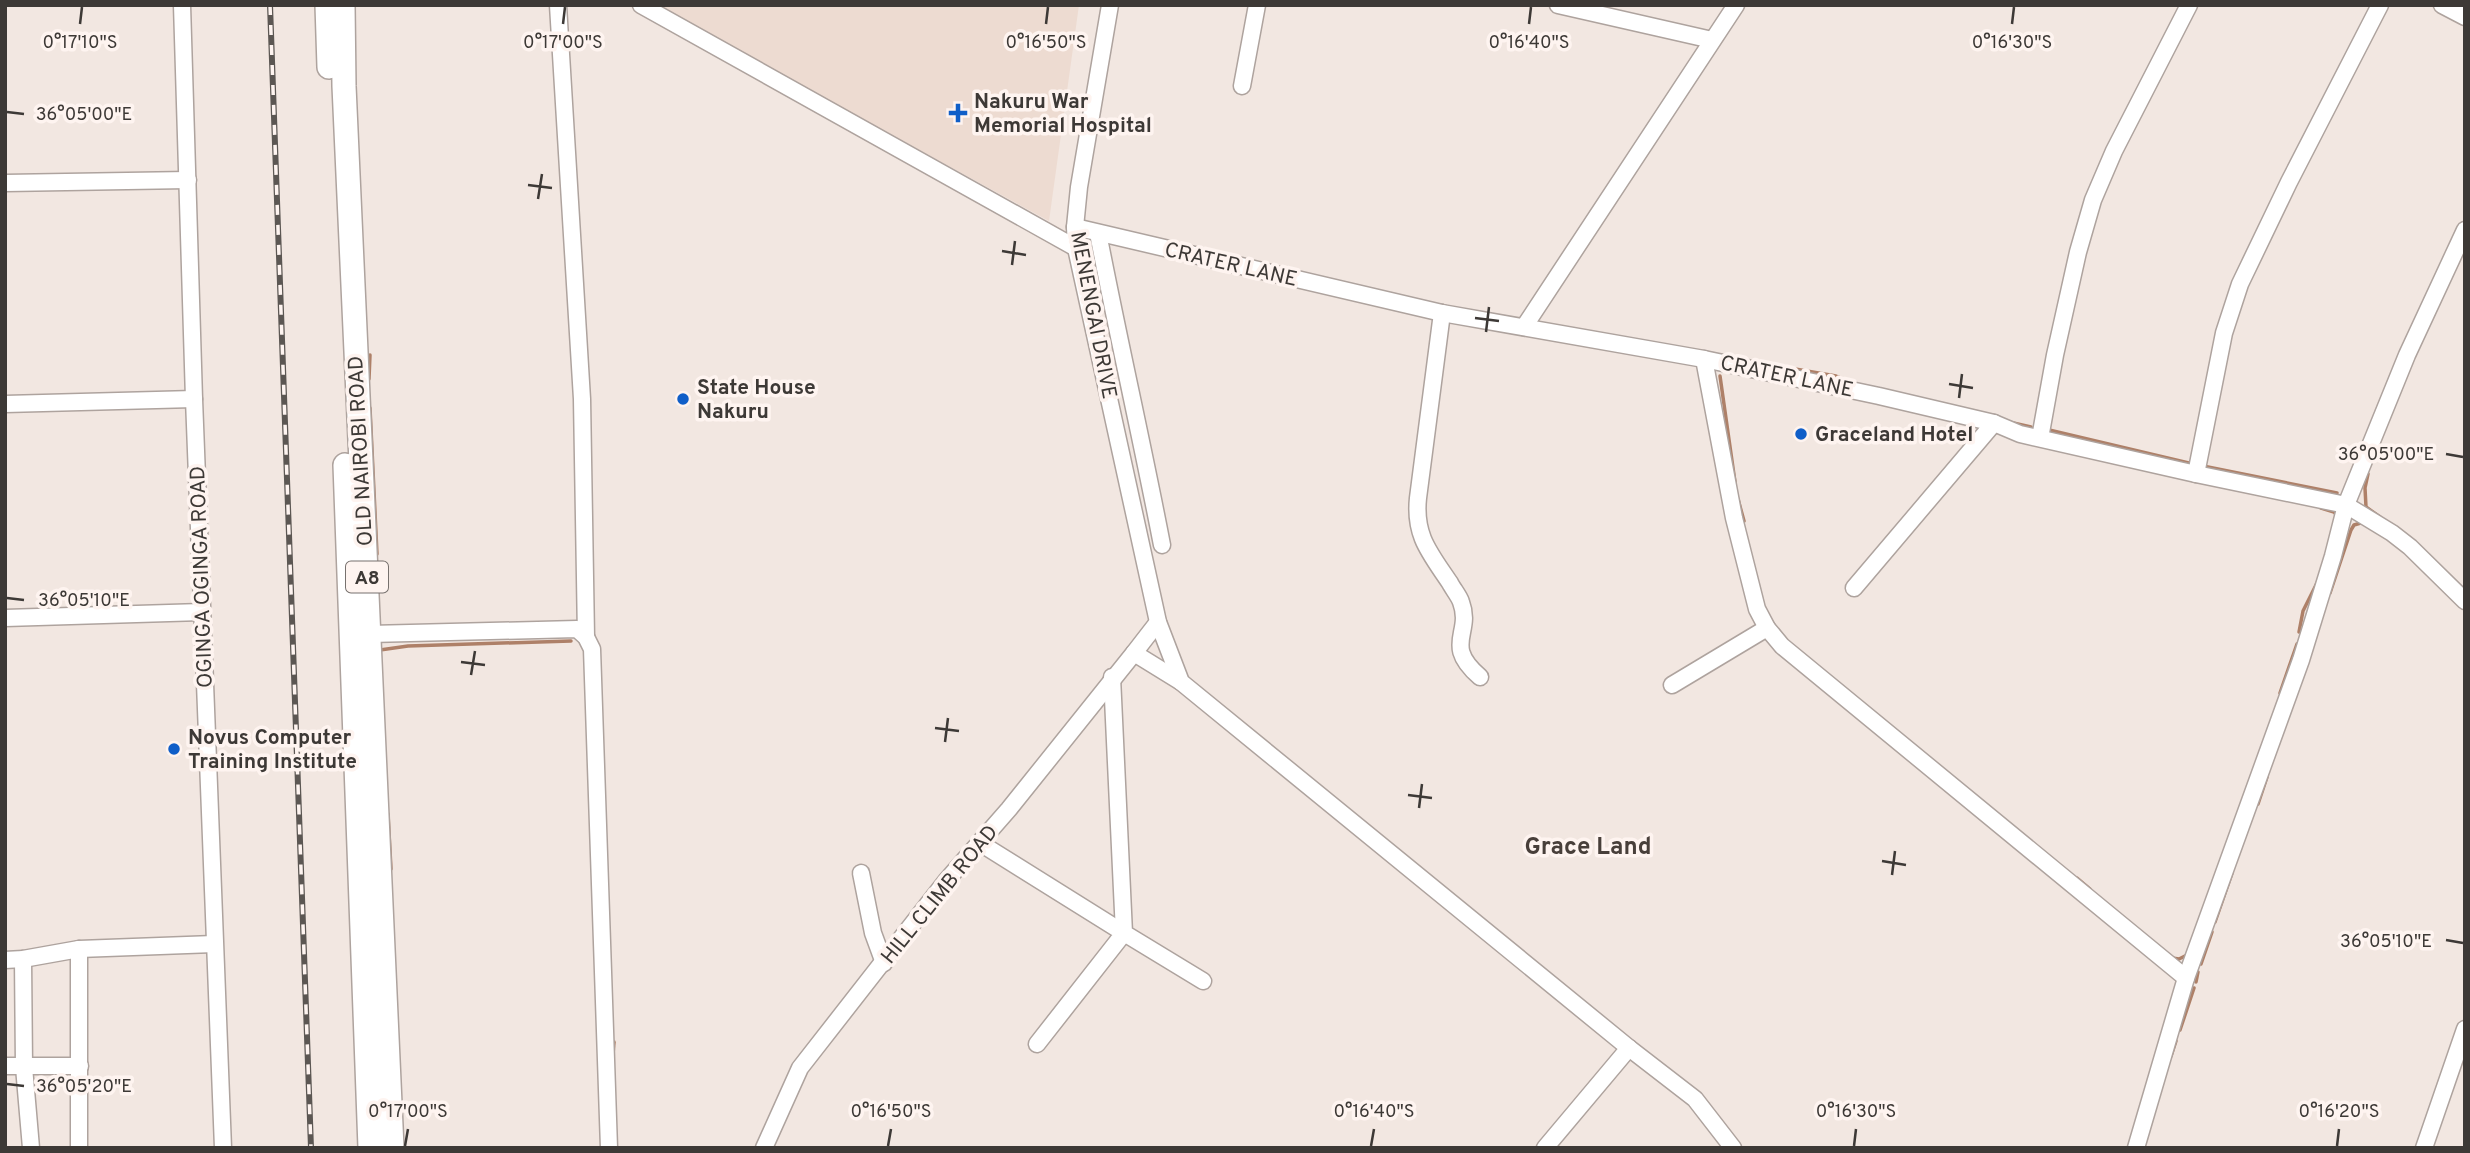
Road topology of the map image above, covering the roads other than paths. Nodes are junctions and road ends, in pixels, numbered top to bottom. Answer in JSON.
{"nodes":[{"id":1,"x":182,"y":5,"type":"edge"},
{"id":2,"x":327,"y":5,"type":"edge"},
{"id":3,"x":343,"y":5,"type":"edge"},
{"id":4,"x":558,"y":5,"type":"edge"},
{"id":5,"x":641,"y":5,"type":"edge"},
{"id":6,"x":1110,"y":5,"type":"edge"},
{"id":7,"x":1257,"y":5,"type":"edge"},
{"id":8,"x":1558,"y":5,"type":"edge"},
{"id":9,"x":1736,"y":5,"type":"edge"},
{"id":10,"x":2189,"y":5,"type":"edge"},
{"id":11,"x":2380,"y":5,"type":"edge"},
{"id":12,"x":2442,"y":5,"type":"edge"},
{"id":13,"x":2465,"y":17,"type":"edge"},
{"id":14,"x":1712,"y":40,"type":"junction"},
{"id":15,"x":1242,"y":86,"type":"dead end"},
{"id":16,"x":188,"y":180,"type":"junction"},
{"id":17,"x":5,"y":183,"type":"edge"},
{"id":18,"x":1075,"y":227,"type":"junction"},
{"id":19,"x":2465,"y":230,"type":"edge"},
{"id":20,"x":1098,"y":233,"type":"junction"},
{"id":21,"x":1076,"y":248,"type":"junction"},
{"id":22,"x":1442,"y":313,"type":"junction"},
{"id":23,"x":1524,"y":327,"type":"junction"},
{"id":24,"x":1704,"y":359,"type":"junction"},
{"id":25,"x":194,"y":399,"type":"junction"},
{"id":26,"x":5,"y":404,"type":"edge"},
{"id":27,"x":1994,"y":423,"type":"junction"},
{"id":28,"x":2040,"y":438,"type":"junction"},
{"id":29,"x":2196,"y":474,"type":"junction"},
{"id":30,"x":2346,"y":505,"type":"junction"},
{"id":31,"x":1162,"y":545,"type":"dead end"},
{"id":32,"x":1854,"y":589,"type":"dead end"},
{"id":33,"x":2465,"y":601,"type":"edge"},
{"id":34,"x":202,"y":612,"type":"junction"},
{"id":35,"x":5,"y":618,"type":"edge"},
{"id":36,"x":1158,"y":622,"type":"junction"},
{"id":37,"x":1767,"y":628,"type":"junction"},
{"id":38,"x":370,"y":635,"type":"junction"},
{"id":39,"x":586,"y":637,"type":"junction"},
{"id":40,"x":1134,"y":653,"type":"junction"},
{"id":41,"x":1112,"y":677,"type":"junction"},
{"id":42,"x":1480,"y":677,"type":"dead end"},
{"id":43,"x":1181,"y":682,"type":"junction"},
{"id":44,"x":1672,"y":685,"type":"dead end"},
{"id":45,"x":980,"y":843,"type":"junction"},
{"id":46,"x":861,"y":873,"type":"dead end"},
{"id":47,"x":1124,"y":933,"type":"junction"},
{"id":48,"x":214,"y":944,"type":"junction"},
{"id":49,"x":79,"y":949,"type":"junction"},
{"id":50,"x":5,"y":960,"type":"edge"},
{"id":51,"x":23,"y":960,"type":"junction"},
{"id":52,"x":884,"y":963,"type":"junction"},
{"id":53,"x":2186,"y":978,"type":"junction"},
{"id":54,"x":1203,"y":981,"type":"dead end"},
{"id":55,"x":2465,"y":1029,"type":"edge"},
{"id":56,"x":1037,"y":1044,"type":"dead end"},
{"id":57,"x":1629,"y":1048,"type":"junction"},
{"id":58,"x":5,"y":1066,"type":"edge"},
{"id":59,"x":80,"y":1066,"type":"junction"},
{"id":60,"x":24,"y":1067,"type":"junction"},
{"id":61,"x":31,"y":1148,"type":"edge"},
{"id":62,"x":79,"y":1148,"type":"edge"},
{"id":63,"x":223,"y":1148,"type":"edge"},
{"id":64,"x":370,"y":1148,"type":"edge"},
{"id":65,"x":392,"y":1148,"type":"edge"},
{"id":66,"x":609,"y":1148,"type":"edge"},
{"id":67,"x":764,"y":1148,"type":"edge"},
{"id":68,"x":1545,"y":1148,"type":"edge"},
{"id":69,"x":1733,"y":1148,"type":"edge"},
{"id":70,"x":2136,"y":1148,"type":"edge"},
{"id":71,"x":2424,"y":1148,"type":"edge"}],
"edges":[{"from":1,"to":16,"type":"street","name":"OGINGA OGINGA ROAD"},
{"from":2,"to":64,"type":"highway","name":"OLD NAIROBI ROAD","number":"A8"},
{"from":3,"to":38,"type":"highway","name":"OLD NAIROBI ROAD","number":"A8"},
{"from":4,"to":39,"type":"street"},
{"from":5,"to":21,"type":"street"},
{"from":6,"to":18,"type":"street","name":"MENENGAI DRIVE"},
{"from":7,"to":15,"type":"street"},
{"from":8,"to":14,"type":"street"},
{"from":9,"to":14,"type":"street"},
{"from":10,"to":28,"type":"street"},
{"from":11,"to":29,"type":"street"},
{"from":12,"to":13,"type":"street"},
{"from":14,"to":23,"type":"street"},
{"from":16,"to":17,"type":"street"},
{"from":16,"to":25,"type":"street","name":"OGINGA OGINGA ROAD"},
{"from":18,"to":20,"type":"street","name":"CRATER LANE"},
{"from":18,"to":21,"type":"street","name":"MENENGAI DRIVE"},
{"from":19,"to":30,"type":"street"},
{"from":20,"to":22,"type":"street","name":"CRATER LANE"},
{"from":20,"to":31,"type":"street"},
{"from":21,"to":36,"type":"street","name":"MENENGAI DRIVE"},
{"from":22,"to":23,"type":"street","name":"CRATER LANE"},
{"from":22,"to":42,"type":"street"},
{"from":23,"to":24,"type":"street","name":"CRATER LANE"},
{"from":24,"to":27,"type":"street","name":"CRATER LANE"},
{"from":24,"to":37,"type":"street"},
{"from":25,"to":26,"type":"street"},
{"from":25,"to":34,"type":"street","name":"OGINGA OGINGA ROAD"},
{"from":27,"to":28,"type":"street","name":"CRATER LANE"},
{"from":27,"to":32,"type":"street"},
{"from":28,"to":29,"type":"street","name":"CRATER LANE"},
{"from":29,"to":30,"type":"street","name":"CRATER LANE"},
{"from":30,"to":33,"type":"street","name":"CRATER LANE"},
{"from":30,"to":53,"type":"street"},
{"from":34,"to":35,"type":"street"},
{"from":34,"to":48,"type":"street","name":"OGINGA OGINGA ROAD"},
{"from":36,"to":40,"type":"street","name":"HILL CLIMB ROAD"},
{"from":36,"to":43,"type":"street","name":"MENENGAI DRIVE"},
{"from":37,"to":44,"type":"street"},
{"from":37,"to":53,"type":"street"},
{"from":38,"to":39,"type":"street"},
{"from":38,"to":65,"type":"highway","name":"OLD NAIROBI ROAD","number":"A8"},
{"from":39,"to":66,"type":"street"},
{"from":40,"to":41,"type":"street","name":"HILL CLIMB ROAD"},
{"from":40,"to":43,"type":"street"},
{"from":41,"to":45,"type":"street","name":"HILL CLIMB ROAD"},
{"from":41,"to":47,"type":"street"},
{"from":43,"to":57,"type":"street"},
{"from":45,"to":47,"type":"street"},
{"from":45,"to":52,"type":"street","name":"HILL CLIMB ROAD"},
{"from":46,"to":52,"type":"street"},
{"from":47,"to":54,"type":"street"},
{"from":47,"to":56,"type":"street"},
{"from":48,"to":49,"type":"street"},
{"from":48,"to":63,"type":"street","name":"OGINGA OGINGA ROAD"},
{"from":49,"to":51,"type":"street"},
{"from":49,"to":59,"type":"street"},
{"from":50,"to":51,"type":"street"},
{"from":51,"to":60,"type":"street"},
{"from":52,"to":67,"type":"street","name":"HILL CLIMB ROAD"},
{"from":53,"to":70,"type":"street"},
{"from":55,"to":71,"type":"street"},
{"from":57,"to":68,"type":"street"},
{"from":57,"to":69,"type":"street"},
{"from":58,"to":60,"type":"street"},
{"from":59,"to":60,"type":"street"},
{"from":59,"to":62,"type":"street"},
{"from":60,"to":61,"type":"street"}]}
